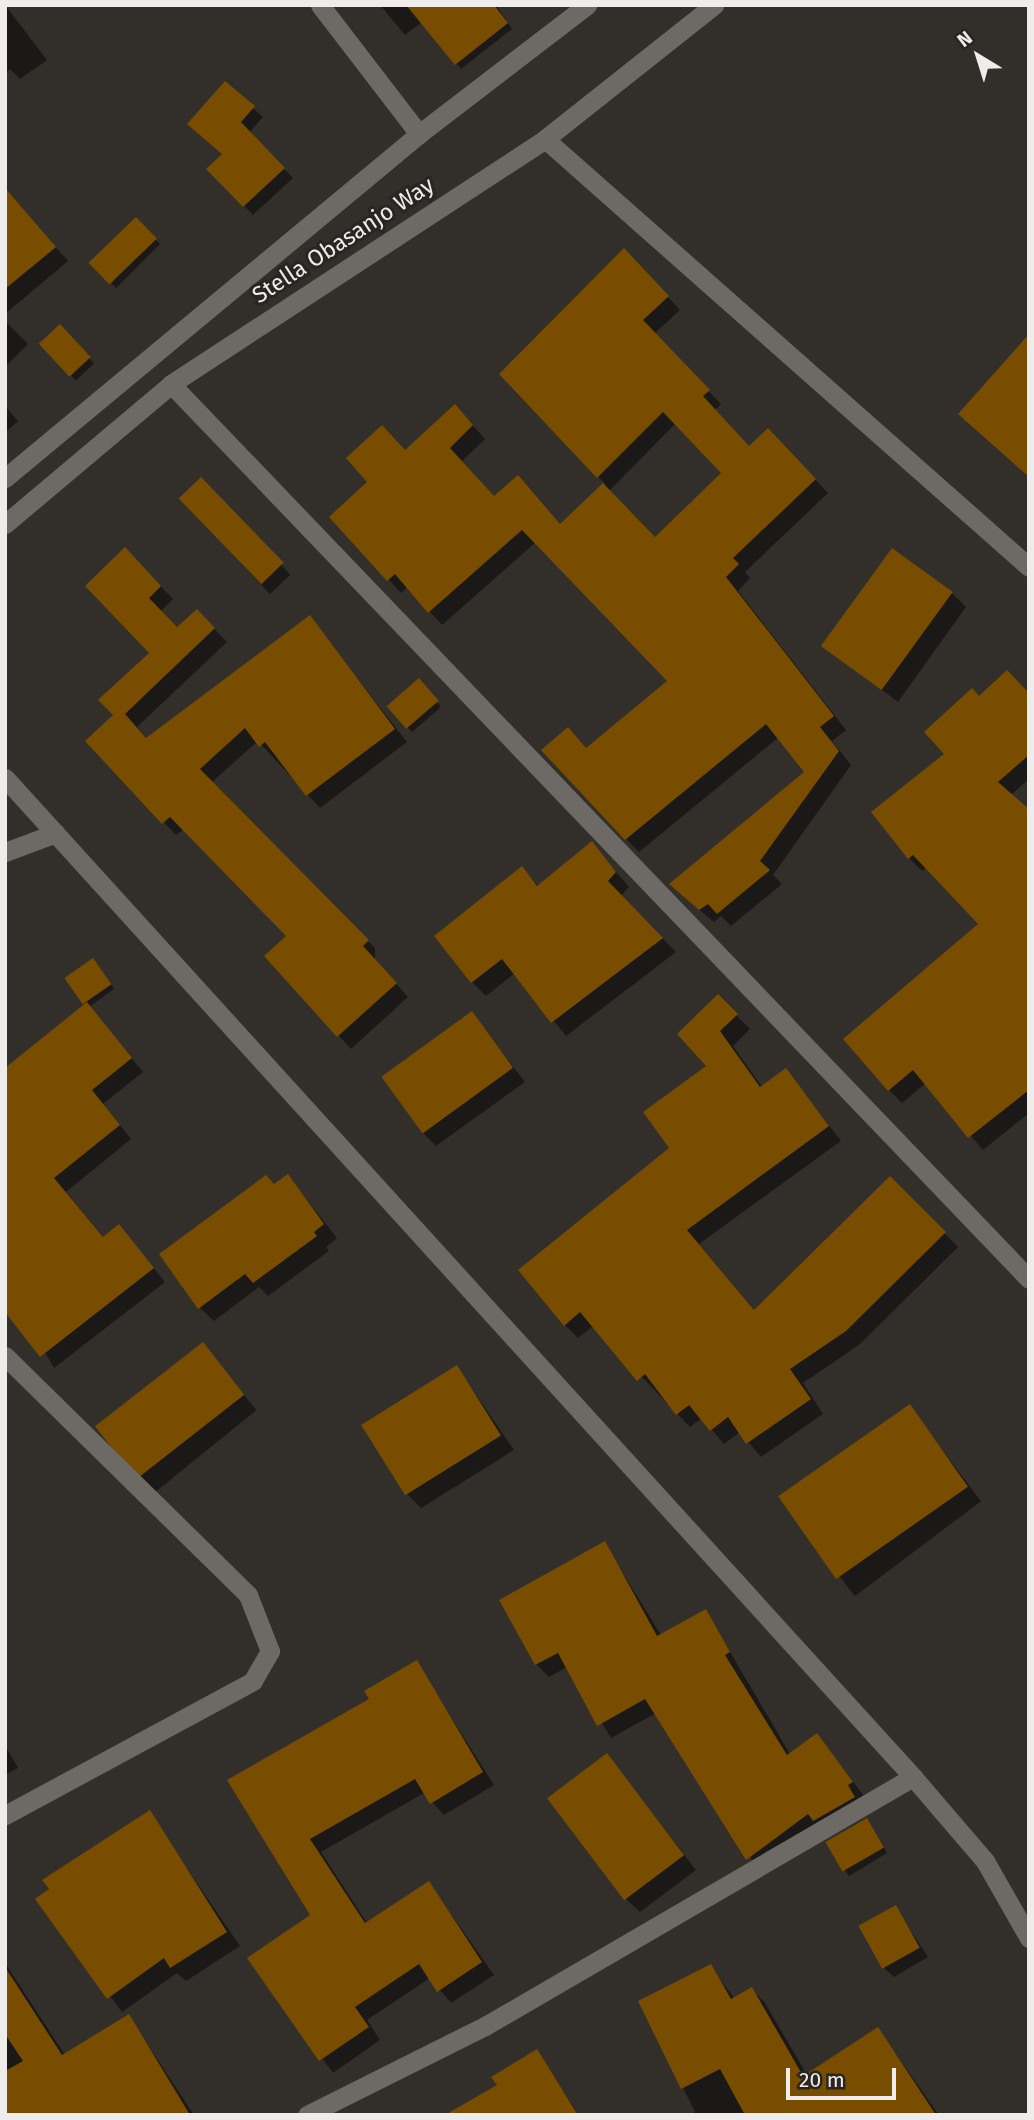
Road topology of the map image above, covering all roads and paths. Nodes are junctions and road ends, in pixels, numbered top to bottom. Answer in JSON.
{"nodes":[{"id":1,"x":320,"y":5,"type":"edge"},
{"id":2,"x":587,"y":5,"type":"edge"},
{"id":3,"x":714,"y":5,"type":"edge"},
{"id":4,"x":419,"y":134,"type":"junction"},
{"id":5,"x":545,"y":139,"type":"junction"},
{"id":6,"x":171,"y":384,"type":"junction"},
{"id":7,"x":5,"y":478,"type":"edge"},
{"id":8,"x":5,"y":524,"type":"edge"},
{"id":9,"x":1029,"y":567,"type":"edge"},
{"id":10,"x":5,"y":778,"type":"edge"},
{"id":11,"x":56,"y":833,"type":"junction"},
{"id":12,"x":5,"y":852,"type":"edge"},
{"id":13,"x":1029,"y":1279,"type":"edge"},
{"id":14,"x":5,"y":1356,"type":"edge"},
{"id":15,"x":913,"y":1777,"type":"junction"},
{"id":16,"x":5,"y":1815,"type":"edge"},
{"id":17,"x":1029,"y":1938,"type":"edge"},
{"id":18,"x":307,"y":2115,"type":"edge"}],
"edges":[{"from":1,"to":4,"type":"street"},
{"from":2,"to":4,"type":"street"},
{"from":3,"to":5,"type":"street","name":"Stella Obasanjo Way"},
{"from":4,"to":7,"type":"street"},
{"from":5,"to":6,"type":"street","name":"Stella Obasanjo Way"},
{"from":5,"to":9,"type":"street"},
{"from":6,"to":8,"type":"street","name":"Stella Obasanjo Way"},
{"from":6,"to":13,"type":"street"},
{"from":10,"to":11,"type":"street"},
{"from":11,"to":12,"type":"street"},
{"from":11,"to":15,"type":"street"},
{"from":14,"to":16,"type":"street"},
{"from":15,"to":17,"type":"street"},
{"from":15,"to":18,"type":"street"}]}
